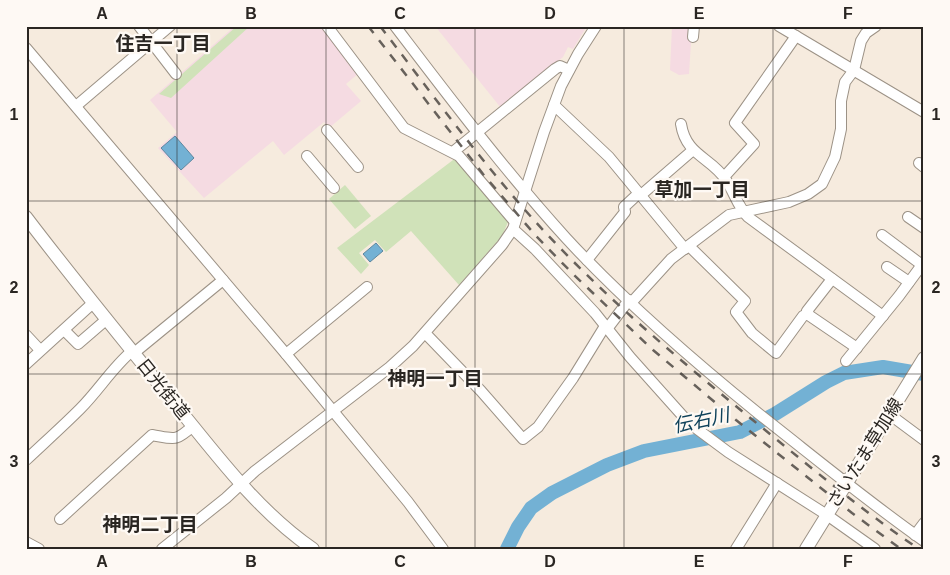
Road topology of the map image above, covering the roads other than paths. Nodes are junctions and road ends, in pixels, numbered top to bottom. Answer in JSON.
{"nodes":[{"id":1,"x":139,"y":26,"type":"edge"},
{"id":2,"x":170,"y":26,"type":"edge"},
{"id":3,"x":327,"y":26,"type":"edge"},
{"id":4,"x":395,"y":26,"type":"edge"},
{"id":5,"x":596,"y":26,"type":"edge"},
{"id":6,"x":779,"y":26,"type":"edge"},
{"id":7,"x":876,"y":26,"type":"edge"},
{"id":8,"x":796,"y":36,"type":"junction"},
{"id":9,"x":151,"y":41,"type":"junction"},
{"id":10,"x":26,"y":48,"type":"edge"},
{"id":11,"x":569,"y":70,"type":"junction"},
{"id":12,"x":854,"y":70,"type":"junction"},
{"id":13,"x":176,"y":74,"type":"dead end"},
{"id":14,"x":554,"y":105,"type":"junction"},
{"id":15,"x":76,"y":106,"type":"junction"},
{"id":16,"x":924,"y":112,"type":"edge"},
{"id":17,"x":681,"y":124,"type":"dead end"},
{"id":18,"x":327,"y":130,"type":"dead end"},
{"id":19,"x":477,"y":134,"type":"junction"},
{"id":20,"x":693,"y":150,"type":"junction"},
{"id":21,"x":453,"y":152,"type":"junction"},
{"id":22,"x":307,"y":156,"type":"dead end"},
{"id":23,"x":358,"y":167,"type":"dead end"},
{"id":24,"x":724,"y":177,"type":"junction"},
{"id":25,"x":334,"y":188,"type":"dead end"},
{"id":26,"x":525,"y":191,"type":"junction"},
{"id":27,"x":640,"y":194,"type":"junction"},
{"id":28,"x":743,"y":212,"type":"junction"},
{"id":29,"x":908,"y":217,"type":"dead end"},
{"id":30,"x":27,"y":220,"type":"edge"},
{"id":31,"x":514,"y":226,"type":"junction"},
{"id":32,"x":924,"y":228,"type":"edge"},
{"id":33,"x":882,"y":235,"type":"dead end"},
{"id":34,"x":687,"y":248,"type":"junction"},
{"id":35,"x":587,"y":260,"type":"junction"},
{"id":36,"x":923,"y":263,"type":"edge"},
{"id":37,"x":887,"y":266,"type":"dead end"},
{"id":38,"x":832,"y":279,"type":"junction"},
{"id":39,"x":223,"y":280,"type":"junction"},
{"id":40,"x":909,"y":282,"type":"junction"},
{"id":41,"x":367,"y":287,"type":"dead end"},
{"id":42,"x":630,"y":301,"type":"junction"},
{"id":43,"x":93,"y":303,"type":"junction"},
{"id":44,"x":808,"y":314,"type":"junction"},
{"id":45,"x":883,"y":316,"type":"junction"},
{"id":46,"x":106,"y":319,"type":"junction"},
{"id":47,"x":606,"y":327,"type":"junction"},
{"id":48,"x":64,"y":330,"type":"junction"},
{"id":49,"x":425,"y":333,"type":"junction"},
{"id":50,"x":26,"y":335,"type":"edge"},
{"id":51,"x":857,"y":348,"type":"junction"},
{"id":52,"x":40,"y":350,"type":"junction"},
{"id":53,"x":133,"y":352,"type":"junction"},
{"id":54,"x":286,"y":354,"type":"junction"},
{"id":55,"x":923,"y":359,"type":"edge"},
{"id":56,"x":846,"y":361,"type":"dead end"},
{"id":57,"x":26,"y":364,"type":"edge"},
{"id":58,"x":333,"y":410,"type":"junction"},
{"id":59,"x":889,"y":414,"type":"junction"},
{"id":60,"x":193,"y":426,"type":"junction"},
{"id":61,"x":924,"y":440,"type":"edge"},
{"id":62,"x":26,"y":460,"type":"edge"},
{"id":63,"x":777,"y":483,"type":"junction"},
{"id":64,"x":241,"y":484,"type":"junction"},
{"id":65,"x":846,"y":484,"type":"junction"},
{"id":66,"x":827,"y":514,"type":"junction"},
{"id":67,"x":60,"y":519,"type":"dead end"},
{"id":68,"x":924,"y":524,"type":"edge"},
{"id":69,"x":919,"y":538,"type":"edge"},
{"id":70,"x":26,"y":542,"type":"edge"},
{"id":71,"x":39,"y":549,"type":"edge"},
{"id":72,"x":162,"y":549,"type":"edge"},
{"id":73,"x":313,"y":549,"type":"edge"},
{"id":74,"x":444,"y":549,"type":"edge"},
{"id":75,"x":736,"y":549,"type":"edge"},
{"id":76,"x":806,"y":549,"type":"edge"},
{"id":77,"x":875,"y":549,"type":"edge"}],
"edges":[{"from":1,"to":9,"type":"street"},
{"from":2,"to":9,"type":"street"},
{"from":3,"to":21,"type":"street"},
{"from":4,"to":19,"type":"street"},
{"from":5,"to":11,"type":"street"},
{"from":6,"to":8,"type":"street"},
{"from":7,"to":12,"type":"street"},
{"from":8,"to":12,"type":"street"},
{"from":8,"to":24,"type":"street"},
{"from":9,"to":13,"type":"street"},
{"from":9,"to":15,"type":"street"},
{"from":10,"to":15,"type":"street"},
{"from":11,"to":14,"type":"street"},
{"from":11,"to":19,"type":"street"},
{"from":12,"to":16,"type":"street"},
{"from":12,"to":28,"type":"street"},
{"from":14,"to":26,"type":"street"},
{"from":14,"to":27,"type":"street"},
{"from":15,"to":39,"type":"street"},
{"from":17,"to":20,"type":"street"},
{"from":18,"to":23,"type":"street"},
{"from":19,"to":21,"type":"street"},
{"from":19,"to":26,"type":"street"},
{"from":20,"to":24,"type":"street"},
{"from":20,"to":27,"type":"street"},
{"from":21,"to":31,"type":"street"},
{"from":22,"to":25,"type":"street"},
{"from":24,"to":28,"type":"street"},
{"from":26,"to":31,"type":"street"},
{"from":26,"to":35,"type":"street"},
{"from":27,"to":34,"type":"street"},
{"from":27,"to":35,"type":"street"},
{"from":28,"to":34,"type":"street"},
{"from":28,"to":38,"type":"street"},
{"from":29,"to":32,"type":"street"},
{"from":30,"to":43,"type":"main road","name":"日光街道"},
{"from":31,"to":47,"type":"street"},
{"from":31,"to":49,"type":"street"},
{"from":33,"to":36,"type":"street"},
{"from":34,"to":42,"type":"street"},
{"from":34,"to":44,"type":"street"},
{"from":35,"to":42,"type":"street"},
{"from":36,"to":40,"type":"street"},
{"from":37,"to":40,"type":"street"},
{"from":38,"to":44,"type":"street"},
{"from":38,"to":45,"type":"street"},
{"from":39,"to":53,"type":"street"},
{"from":39,"to":54,"type":"street"},
{"from":40,"to":45,"type":"street"},
{"from":41,"to":54,"type":"street"},
{"from":42,"to":47,"type":"street"},
{"from":42,"to":65,"type":"street"},
{"from":43,"to":46,"type":"main road","name":"日光街道"},
{"from":43,"to":48,"type":"street"},
{"from":44,"to":51,"type":"street"},
{"from":45,"to":51,"type":"street"},
{"from":46,"to":48,"type":"street"},
{"from":46,"to":53,"type":"main road","name":"日光街道"},
{"from":47,"to":49,"type":"street"},
{"from":47,"to":63,"type":"street"},
{"from":48,"to":52,"type":"street"},
{"from":49,"to":58,"type":"street"},
{"from":50,"to":52,"type":"street"},
{"from":51,"to":56,"type":"street"},
{"from":52,"to":57,"type":"street"},
{"from":53,"to":60,"type":"main road","name":"日光街道"},
{"from":53,"to":62,"type":"street"},
{"from":54,"to":58,"type":"street"},
{"from":55,"to":59,"type":"main road","name":"さいたま草加線"},
{"from":58,"to":64,"type":"street"},
{"from":58,"to":74,"type":"street"},
{"from":59,"to":61,"type":"street"},
{"from":59,"to":65,"type":"main road","name":"さいたま草加線"},
{"from":60,"to":64,"type":"main road","name":"日光街道"},
{"from":60,"to":67,"type":"street"},
{"from":63,"to":66,"type":"street"},
{"from":63,"to":75,"type":"street"},
{"from":64,"to":72,"type":"street"},
{"from":64,"to":73,"type":"main road","name":"日光街道"},
{"from":65,"to":66,"type":"main road","name":"さいたま草加線"},
{"from":65,"to":69,"type":"street"},
{"from":66,"to":76,"type":"main road","name":"さいたま草加線"},
{"from":66,"to":77,"type":"street"},
{"from":68,"to":69,"type":"street"},
{"from":70,"to":71,"type":"street"}]}
